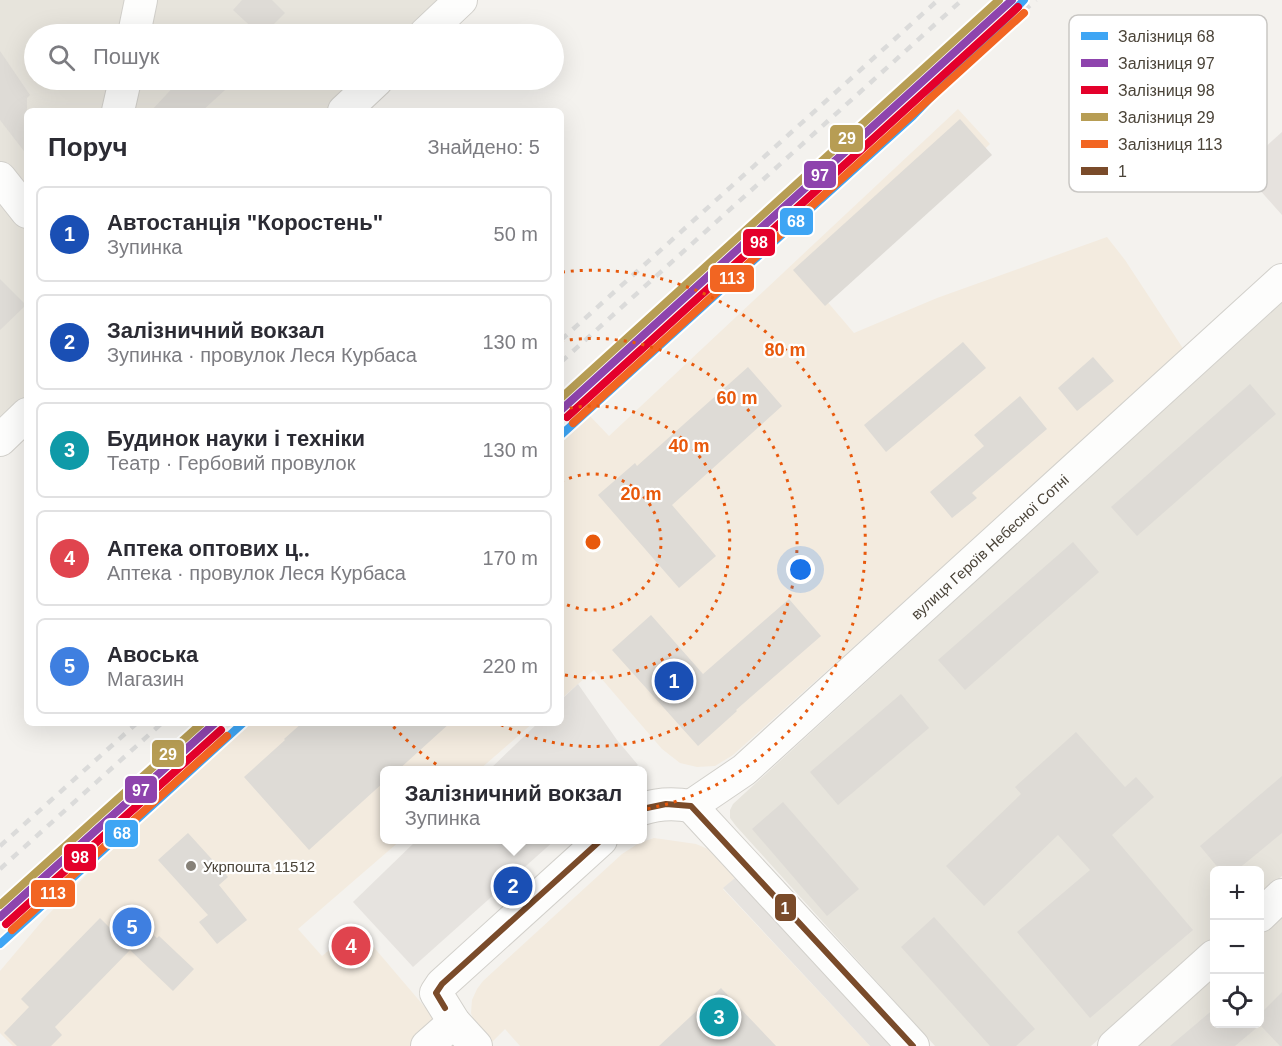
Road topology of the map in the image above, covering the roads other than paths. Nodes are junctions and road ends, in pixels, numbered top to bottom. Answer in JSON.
{"nodes":[{"id":1,"x":141,"y":0,"type":"edge"},
{"id":2,"x":461,"y":0,"type":"edge"},
{"id":3,"x":136,"y":24,"type":"edge"},
{"id":4,"x":435,"y":24,"type":"edge"},
{"id":5,"x":123,"y":90,"type":"edge"},
{"id":6,"x":366,"y":90,"type":"edge"},
{"id":7,"x":119,"y":108,"type":"edge"},
{"id":8,"x":347,"y":108,"type":"edge"},
{"id":9,"x":0,"y":178,"type":"edge"},
{"id":10,"x":24,"y":208,"type":"edge"},
{"id":11,"x":1282,"y":280,"type":"edge"},
{"id":12,"x":24,"y":417,"type":"edge"},
{"id":13,"x":0,"y":440,"type":"edge"},
{"id":14,"x":691,"y":806,"type":"junction"},
{"id":15,"x":647,"y":807,"type":"edge"},
{"id":16,"x":597,"y":844,"type":"edge"},
{"id":17,"x":1282,"y":895,"type":"edge"},
{"id":18,"x":1264,"y":912,"type":"edge"},
{"id":19,"x":1210,"y":960,"type":"edge"},
{"id":20,"x":450,"y":1015,"type":"junction"},
{"id":21,"x":427,"y":1046,"type":"edge"},
{"id":22,"x":476,"y":1046,"type":"edge"},
{"id":23,"x":913,"y":1046,"type":"edge"},
{"id":24,"x":1114,"y":1046,"type":"edge"}],
"edges":[{"from":1,"to":3,"type":"street"},
{"from":2,"to":4,"type":"street"},
{"from":5,"to":7,"type":"street"},
{"from":6,"to":8,"type":"street"},
{"from":9,"to":10,"type":"street"},
{"from":11,"to":14,"type":"street","name":"вулиця Героїв Небесної Сотні"},
{"from":12,"to":13,"type":"street"},
{"from":14,"to":15,"type":"street"},
{"from":14,"to":23,"type":"street"},
{"from":16,"to":20,"type":"street"},
{"from":17,"to":18,"type":"street"},
{"from":19,"to":24,"type":"street"},
{"from":20,"to":21,"type":"street"},
{"from":20,"to":22,"type":"street"}]}
